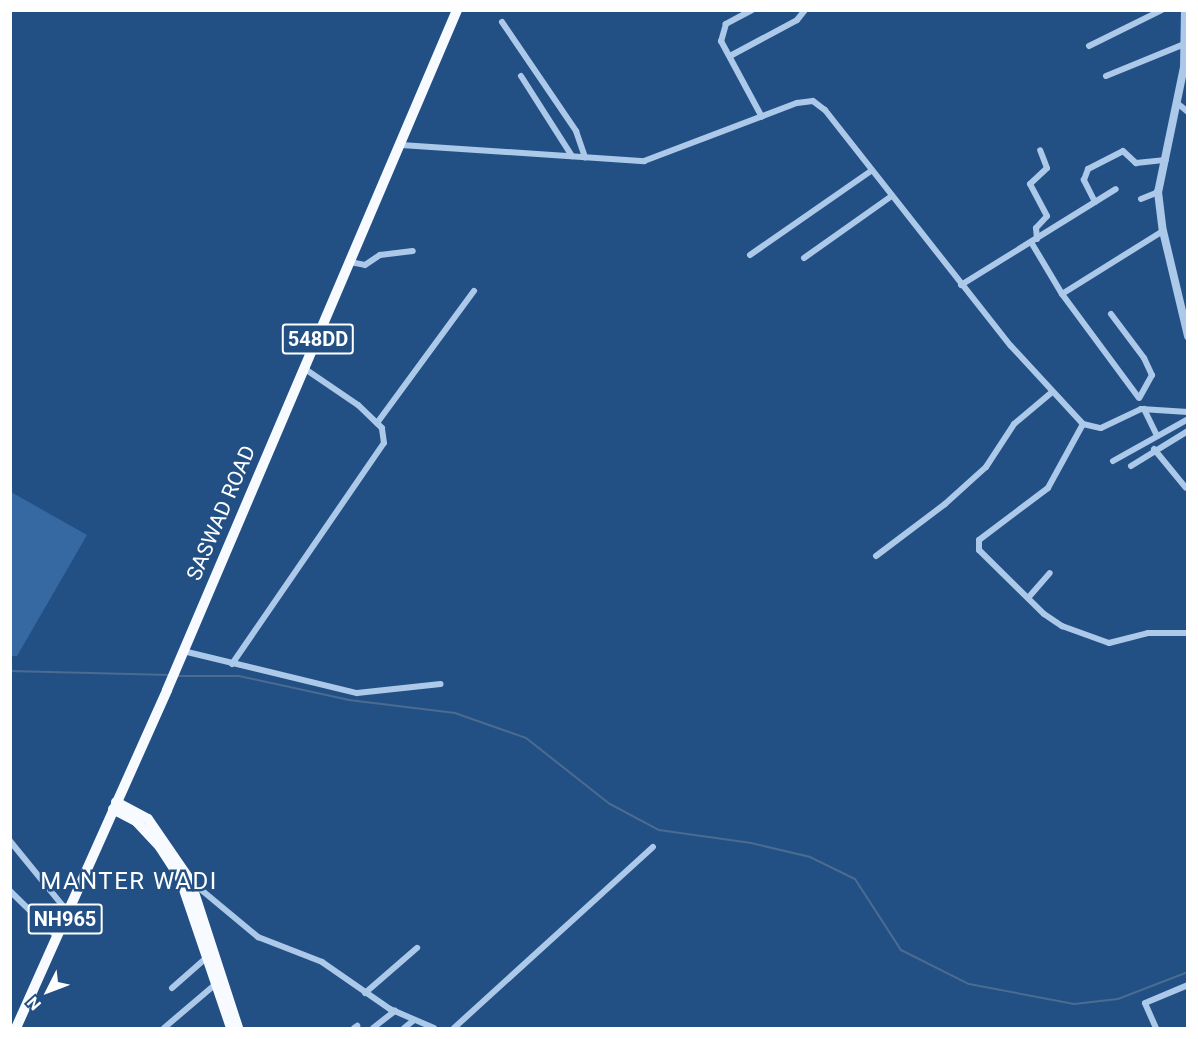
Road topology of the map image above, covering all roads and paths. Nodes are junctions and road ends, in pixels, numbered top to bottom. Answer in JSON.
{"nodes":[{"id":1,"x":458,"y":10,"type":"edge"},
{"id":2,"x":752,"y":10,"type":"edge"},
{"id":3,"x":805,"y":10,"type":"edge"},
{"id":4,"x":1162,"y":10,"type":"edge"},
{"id":5,"x":1185,"y":10,"type":"edge"},
{"id":6,"x":502,"y":22,"type":"dead end"},
{"id":7,"x":1186,"y":44,"type":"edge"},
{"id":8,"x":1089,"y":46,"type":"dead end"},
{"id":9,"x":730,"y":57,"type":"junction"},
{"id":10,"x":521,"y":76,"type":"dead end"},
{"id":11,"x":1106,"y":76,"type":"dead end"},
{"id":12,"x":1184,"y":81,"type":"edge"},
{"id":13,"x":1177,"y":103,"type":"junction"},
{"id":14,"x":1188,"y":111,"type":"edge"},
{"id":15,"x":762,"y":117,"type":"junction"},
{"id":16,"x":401,"y":145,"type":"junction"},
{"id":17,"x":1040,"y":150,"type":"dead end"},
{"id":18,"x":572,"y":156,"type":"junction"},
{"id":19,"x":585,"y":157,"type":"junction"},
{"id":20,"x":1166,"y":160,"type":"junction"},
{"id":21,"x":871,"y":171,"type":"junction"},
{"id":22,"x":1116,"y":189,"type":"dead end"},
{"id":23,"x":1158,"y":192,"type":"junction"},
{"id":24,"x":890,"y":196,"type":"junction"},
{"id":25,"x":1141,"y":199,"type":"dead end"},
{"id":26,"x":1095,"y":202,"type":"junction"},
{"id":27,"x":1163,"y":231,"type":"junction"},
{"id":28,"x":1034,"y":240,"type":"junction"},
{"id":29,"x":413,"y":251,"type":"dead end"},
{"id":30,"x":750,"y":255,"type":"dead end"},
{"id":31,"x":804,"y":258,"type":"dead end"},
{"id":32,"x":350,"y":262,"type":"junction"},
{"id":33,"x":961,"y":285,"type":"junction"},
{"id":34,"x":474,"y":291,"type":"dead end"},
{"id":35,"x":1062,"y":294,"type":"junction"},
{"id":36,"x":1112,"y":314,"type":"dead end"},
{"id":37,"x":1188,"y":336,"type":"edge"},
{"id":38,"x":305,"y":369,"type":"junction"},
{"id":39,"x":1052,"y":393,"type":"junction"},
{"id":40,"x":1139,"y":398,"type":"junction"},
{"id":41,"x":1143,"y":409,"type":"junction"},
{"id":42,"x":1188,"y":412,"type":"edge"},
{"id":43,"x":1188,"y":419,"type":"edge"},
{"id":44,"x":377,"y":423,"type":"junction"},
{"id":45,"x":1083,"y":424,"type":"junction"},
{"id":46,"x":1188,"y":431,"type":"edge"},
{"id":47,"x":1157,"y":436,"type":"junction"},
{"id":48,"x":1154,"y":449,"type":"junction"},
{"id":49,"x":1113,"y":461,"type":"dead end"},
{"id":50,"x":1131,"y":466,"type":"dead end"},
{"id":51,"x":1186,"y":488,"type":"edge"},
{"id":52,"x":876,"y":555,"type":"dead end"},
{"id":53,"x":1050,"y":573,"type":"dead end"},
{"id":54,"x":1028,"y":598,"type":"junction"},
{"id":55,"x":1188,"y":633,"type":"edge"},
{"id":56,"x":183,"y":651,"type":"junction"},
{"id":57,"x":232,"y":664,"type":"junction"},
{"id":58,"x":441,"y":684,"type":"dead end"},
{"id":59,"x":115,"y":806,"type":"junction"},
{"id":60,"x":10,"y":842,"type":"edge"},
{"id":61,"x":653,"y":848,"type":"dead end"},
{"id":62,"x":186,"y":882,"type":"junction"},
{"id":63,"x":10,"y":891,"type":"edge"},
{"id":64,"x":68,"y":912,"type":"junction"},
{"id":65,"x":57,"y":938,"type":"junction"},
{"id":66,"x":417,"y":948,"type":"dead end"},
{"id":67,"x":206,"y":958,"type":"junction"},
{"id":68,"x":219,"y":982,"type":"junction"},
{"id":69,"x":1188,"y":985,"type":"edge"},
{"id":70,"x":172,"y":988,"type":"dead end"},
{"id":71,"x":364,"y":993,"type":"junction"},
{"id":72,"x":395,"y":1011,"type":"junction"},
{"id":73,"x":413,"y":1021,"type":"junction"},
{"id":74,"x":16,"y":1029,"type":"edge"},
{"id":75,"x":164,"y":1029,"type":"edge"},
{"id":76,"x":231,"y":1029,"type":"edge"},
{"id":77,"x":238,"y":1029,"type":"edge"},
{"id":78,"x":373,"y":1029,"type":"edge"},
{"id":79,"x":404,"y":1029,"type":"edge"},
{"id":80,"x":434,"y":1029,"type":"edge"},
{"id":81,"x":454,"y":1029,"type":"edge"},
{"id":82,"x":1156,"y":1029,"type":"edge"}],
"edges":[{"from":1,"to":16,"type":"highway","name":"SASWAD ROAD","number":"548DD"},
{"from":2,"to":9,"type":"street"},
{"from":3,"to":9,"type":"street"},
{"from":4,"to":8,"type":"street"},
{"from":5,"to":7,"type":"street"},
{"from":6,"to":19,"type":"street"},
{"from":7,"to":11,"type":"street"},
{"from":7,"to":12,"type":"street"},
{"from":9,"to":15,"type":"street"},
{"from":10,"to":18,"type":"street"},
{"from":12,"to":13,"type":"street"},
{"from":13,"to":14,"type":"street"},
{"from":13,"to":20,"type":"street"},
{"from":15,"to":19,"type":"street"},
{"from":15,"to":21,"type":"street"},
{"from":16,"to":18,"type":"street"},
{"from":16,"to":32,"type":"highway","name":"SASWAD ROAD","number":"548DD"},
{"from":17,"to":28,"type":"street"},
{"from":18,"to":19,"type":"street"},
{"from":20,"to":23,"type":"street"},
{"from":20,"to":26,"type":"street"},
{"from":21,"to":24,"type":"street"},
{"from":21,"to":30,"type":"street"},
{"from":22,"to":26,"type":"street"},
{"from":23,"to":25,"type":"street"},
{"from":23,"to":27,"type":"street"},
{"from":24,"to":31,"type":"street"},
{"from":24,"to":33,"type":"street"},
{"from":26,"to":28,"type":"street"},
{"from":27,"to":35,"type":"street"},
{"from":27,"to":37,"type":"street"},
{"from":28,"to":33,"type":"street"},
{"from":28,"to":35,"type":"street"},
{"from":29,"to":32,"type":"street"},
{"from":32,"to":38,"type":"highway","name":"SASWAD ROAD","number":"548DD"},
{"from":33,"to":39,"type":"street"},
{"from":34,"to":44,"type":"street"},
{"from":35,"to":40,"type":"street"},
{"from":36,"to":40,"type":"street"},
{"from":38,"to":44,"type":"street"},
{"from":38,"to":56,"type":"highway","name":"SASWAD ROAD","number":"548DD"},
{"from":39,"to":45,"type":"street"},
{"from":39,"to":52,"type":"street"},
{"from":40,"to":41,"type":"street"},
{"from":41,"to":42,"type":"street"},
{"from":41,"to":45,"type":"street"},
{"from":41,"to":47,"type":"street"},
{"from":43,"to":47,"type":"street"},
{"from":44,"to":57,"type":"street"},
{"from":45,"to":54,"type":"street"},
{"from":46,"to":48,"type":"street"},
{"from":47,"to":49,"type":"street"},
{"from":48,"to":50,"type":"street"},
{"from":48,"to":51,"type":"street"},
{"from":53,"to":54,"type":"street"},
{"from":54,"to":55,"type":"street"},
{"from":56,"to":57,"type":"street"},
{"from":56,"to":59,"type":"highway","name":"SASWAD ROAD","number":"548DD"},
{"from":57,"to":58,"type":"street"},
{"from":59,"to":62,"type":"highway"},
{"from":59,"to":64,"type":"highway","name":"SASWAD ROAD","number":"NH965"},
{"from":60,"to":64,"type":"street"},
{"from":61,"to":81,"type":"street"},
{"from":62,"to":67,"type":"highway"},
{"from":62,"to":68,"type":"highway"},
{"from":62,"to":71,"type":"street"},
{"from":63,"to":65,"type":"street"},
{"from":64,"to":65,"type":"highway","name":"SASWAD ROAD","number":"NH965"},
{"from":65,"to":74,"type":"highway","name":"SASWAD ROAD","number":"NH965"},
{"from":66,"to":71,"type":"street"},
{"from":67,"to":68,"type":"highway"},
{"from":67,"to":70,"type":"street"},
{"from":68,"to":75,"type":"street"},
{"from":68,"to":76,"type":"highway"},
{"from":68,"to":77,"type":"highway"},
{"from":69,"to":82,"type":"street"},
{"from":71,"to":72,"type":"street"},
{"from":72,"to":73,"type":"street"},
{"from":72,"to":78,"type":"street"},
{"from":73,"to":79,"type":"street"},
{"from":73,"to":80,"type":"street"}]}
